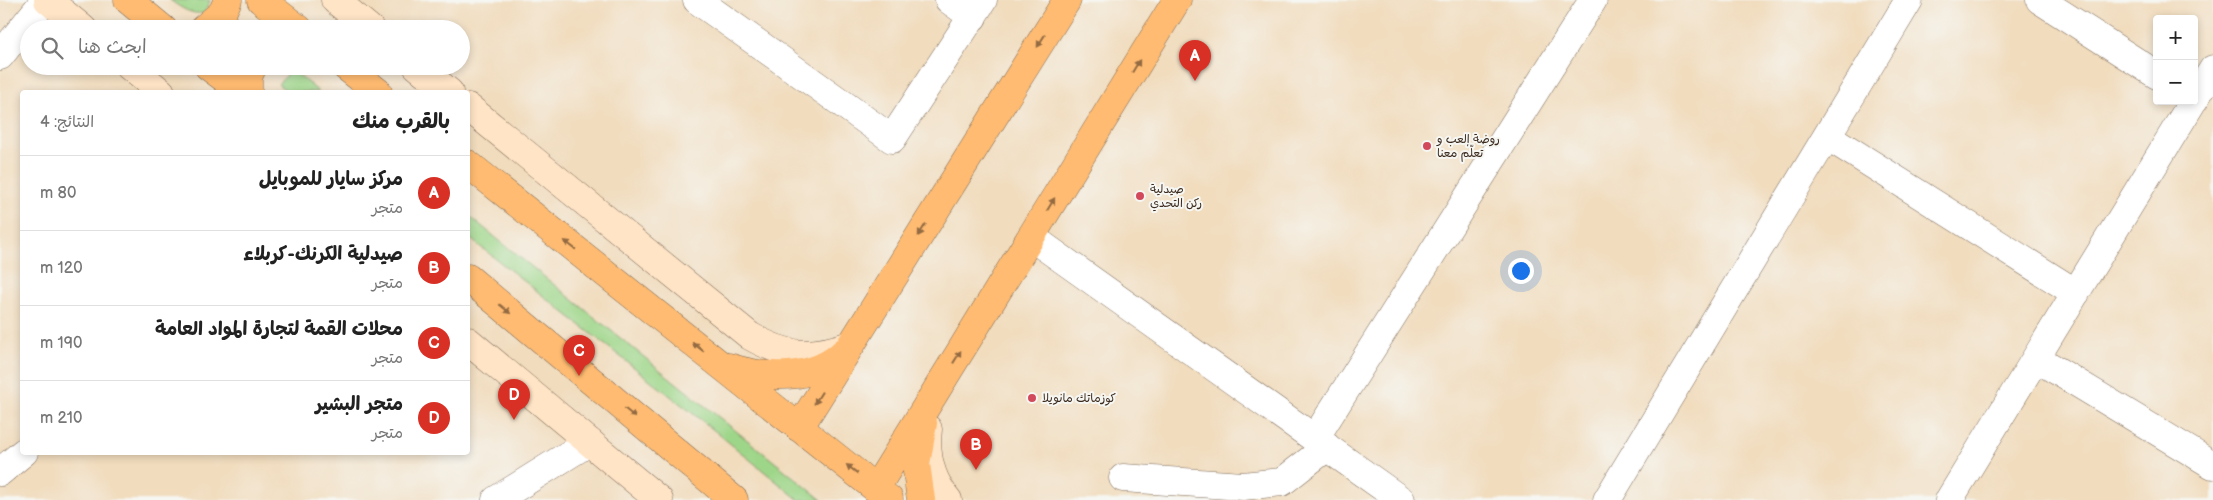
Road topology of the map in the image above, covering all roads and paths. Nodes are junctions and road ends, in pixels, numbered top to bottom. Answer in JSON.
{"nodes":[{"id":1,"x":47,"y":0,"type":"edge"},
{"id":2,"x":128,"y":0,"type":"edge"},
{"id":3,"x":228,"y":0,"type":"edge"},
{"id":4,"x":261,"y":0,"type":"edge"},
{"id":5,"x":335,"y":0,"type":"edge"},
{"id":6,"x":697,"y":0,"type":"edge"},
{"id":7,"x":949,"y":0,"type":"edge"},
{"id":8,"x":1067,"y":0,"type":"edge"},
{"id":9,"x":1176,"y":0,"type":"edge"},
{"id":10,"x":1594,"y":0,"type":"edge"},
{"id":11,"x":1909,"y":0,"type":"edge"},
{"id":12,"x":2040,"y":0,"type":"edge"},
{"id":13,"x":978,"y":8,"type":"edge"},
{"id":14,"x":30,"y":20,"type":"edge"},
{"id":15,"x":72,"y":20,"type":"edge"},
{"id":16,"x":152,"y":20,"type":"edge"},
{"id":17,"x":214,"y":20,"type":"edge"},
{"id":18,"x":287,"y":20,"type":"edge"},
{"id":19,"x":359,"y":20,"type":"edge"},
{"id":20,"x":20,"y":32,"type":"edge"},
{"id":21,"x":0,"y":56,"type":"edge"},
{"id":22,"x":2213,"y":69,"type":"edge"},
{"id":23,"x":2153,"y":72,"type":"edge"},
{"id":24,"x":140,"y":75,"type":"edge"},
{"id":25,"x":220,"y":75,"type":"edge"},
{"id":26,"x":249,"y":75,"type":"edge"},
{"id":27,"x":356,"y":75,"type":"edge"},
{"id":28,"x":428,"y":75,"type":"edge"},
{"id":29,"x":159,"y":90,"type":"edge"},
{"id":30,"x":239,"y":90,"type":"edge"},
{"id":31,"x":248,"y":90,"type":"edge"},
{"id":32,"x":375,"y":90,"type":"edge"},
{"id":33,"x":447,"y":90,"type":"edge"},
{"id":34,"x":2198,"y":93,"type":"edge"},
{"id":35,"x":2191,"y":105,"type":"edge"},
{"id":36,"x":470,"y":109,"type":"edge"},
{"id":37,"x":1827,"y":136,"type":"junction"},
{"id":38,"x":470,"y":166,"type":"edge"},
{"id":39,"x":1031,"y":237,"type":"junction"},
{"id":40,"x":471,"y":287,"type":"edge"},
{"id":41,"x":2076,"y":292,"type":"junction"},
{"id":42,"x":470,"y":343,"type":"edge"},
{"id":43,"x":850,"y":345,"type":"junction"},
{"id":44,"x":2036,"y":358,"type":"junction"},
{"id":45,"x":720,"y":364,"type":"junction"},
{"id":46,"x":936,"y":391,"type":"junction"},
{"id":47,"x":800,"y":428,"type":"junction"},
{"id":48,"x":589,"y":442,"type":"junction"},
{"id":49,"x":1321,"y":443,"type":"junction"},
{"id":50,"x":20,"y":455,"type":"edge"},
{"id":51,"x":2213,"y":465,"type":"edge"},
{"id":52,"x":0,"y":472,"type":"edge"},
{"id":53,"x":1123,"y":478,"type":"dead end"},
{"id":54,"x":1276,"y":491,"type":"edge"},
{"id":55,"x":883,"y":494,"type":"edge"},
{"id":56,"x":496,"y":500,"type":"edge"},
{"id":57,"x":659,"y":500,"type":"edge"},
{"id":58,"x":734,"y":500,"type":"edge"},
{"id":59,"x":921,"y":500,"type":"edge"},
{"id":60,"x":948,"y":500,"type":"edge"},
{"id":61,"x":1401,"y":500,"type":"edge"},
{"id":62,"x":1607,"y":500,"type":"edge"},
{"id":63,"x":1949,"y":500,"type":"edge"}],
"edges":[{"from":1,"to":14,"type":"street"},
{"from":1,"to":15,"type":"street"},
{"from":2,"to":16,"type":"main road"},
{"from":3,"to":17,"type":"main road"},
{"from":4,"to":18,"type":"main road"},
{"from":5,"to":19,"type":"street"},
{"from":6,"to":13,"type":"street"},
{"from":7,"to":13,"type":"street"},
{"from":8,"to":43,"type":"main road","one_way":true},
{"from":39,"to":9,"type":"main road","one_way":true},
{"from":10,"to":49,"type":"street"},
{"from":11,"to":37,"type":"street"},
{"from":12,"to":23,"type":"street"},
{"from":20,"to":21,"type":"street"},
{"from":22,"to":34,"type":"street"},
{"from":24,"to":29,"type":"street"},
{"from":25,"to":30,"type":"main road"},
{"from":26,"to":31,"type":"main road"},
{"from":27,"to":32,"type":"main road"},
{"from":28,"to":33,"type":"street"},
{"from":35,"to":41,"type":"street"},
{"from":36,"to":43,"type":"street"},
{"from":37,"to":41,"type":"street"},
{"from":37,"to":62,"type":"street"},
{"from":45,"to":38,"type":"main road","one_way":true},
{"from":46,"to":39,"type":"main road","one_way":true},
{"from":39,"to":49,"type":"street"},
{"from":40,"to":58,"type":"main road","one_way":true},
{"from":41,"to":44,"type":"street"},
{"from":42,"to":48,"type":"street"},
{"from":43,"to":45,"type":"main road"},
{"from":43,"to":47,"type":"main road","one_way":true},
{"from":44,"to":51,"type":"street"},
{"from":44,"to":63,"type":"street"},
{"from":45,"to":47,"type":"main road"},
{"from":46,"to":55,"type":"main road"},
{"from":46,"to":59,"type":"main road"},
{"from":46,"to":60,"type":"street"},
{"from":55,"to":47,"type":"main road","one_way":true},
{"from":48,"to":56,"type":"street"},
{"from":48,"to":57,"type":"street"},
{"from":49,"to":54,"type":"street"},
{"from":49,"to":61,"type":"street"},
{"from":50,"to":52,"type":"street"},
{"from":53,"to":54,"type":"street"}]}
